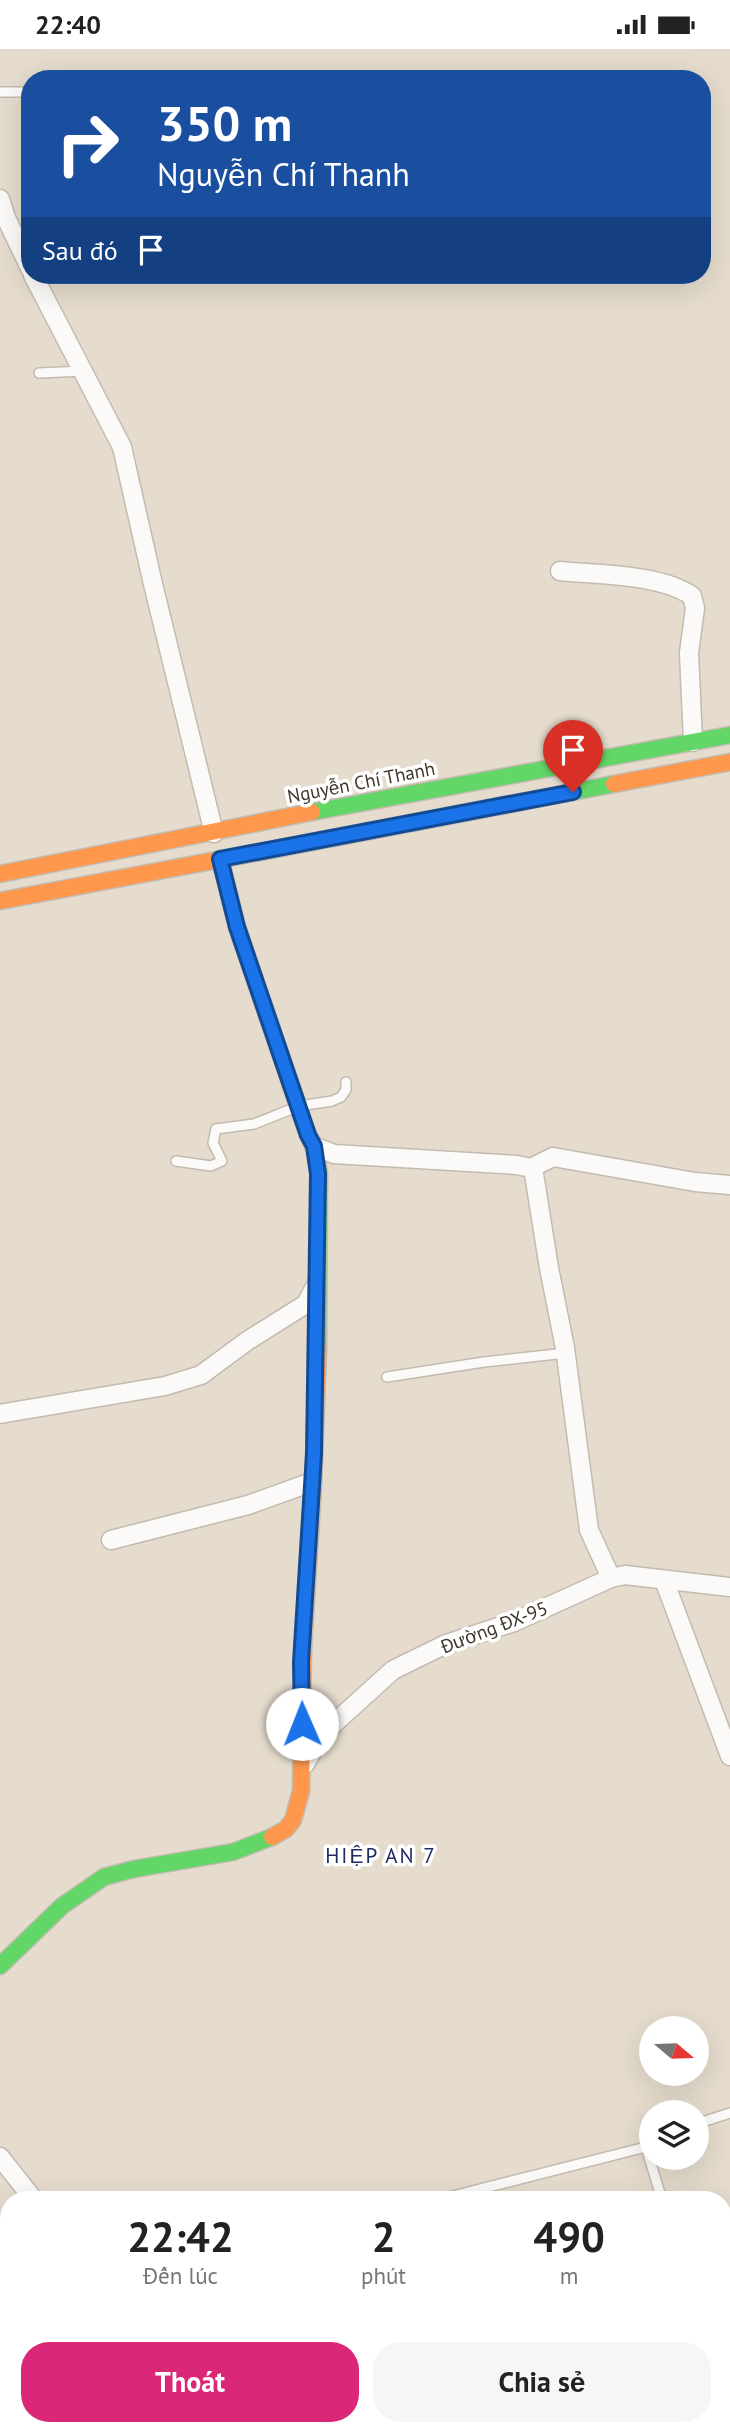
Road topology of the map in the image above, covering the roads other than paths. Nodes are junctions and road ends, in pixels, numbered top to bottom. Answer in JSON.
{"nodes":[{"id":1,"x":0,"y":92,"type":"edge"},
{"id":2,"x":21,"y":92,"type":"edge"},
{"id":3,"x":0,"y":199,"type":"edge"},
{"id":4,"x":21,"y":249,"type":"edge"},
{"id":5,"x":38,"y":284,"type":"edge"},
{"id":6,"x":84,"y":371,"type":"junction"},
{"id":7,"x":39,"y":373,"type":"dead end"},
{"id":8,"x":560,"y":571,"type":"dead end"},
{"id":9,"x":730,"y":735,"type":"edge"},
{"id":10,"x":693,"y":742,"type":"junction"},
{"id":11,"x":730,"y":762,"type":"edge"},
{"id":12,"x":214,"y":833,"type":"junction"},
{"id":13,"x":220,"y":859,"type":"junction"},
{"id":14,"x":0,"y":874,"type":"edge"},
{"id":15,"x":0,"y":901,"type":"edge"},
{"id":16,"x":346,"y":1082,"type":"dead end"},
{"id":17,"x":299,"y":1106,"type":"junction"},
{"id":18,"x":314,"y":1146,"type":"junction"},
{"id":19,"x":176,"y":1161,"type":"dead end"},
{"id":20,"x":531,"y":1168,"type":"junction"},
{"id":21,"x":730,"y":1185,"type":"edge"},
{"id":22,"x":317,"y":1283,"type":"junction"},
{"id":23,"x":566,"y":1353,"type":"junction"},
{"id":24,"x":387,"y":1377,"type":"dead end"},
{"id":25,"x":0,"y":1414,"type":"edge"},
{"id":26,"x":312,"y":1482,"type":"junction"},
{"id":27,"x":111,"y":1540,"type":"dead end"},
{"id":28,"x":611,"y":1578,"type":"junction"},
{"id":29,"x":664,"y":1580,"type":"junction"},
{"id":30,"x":730,"y":1587,"type":"edge"},
{"id":31,"x":730,"y":1756,"type":"edge"},
{"id":32,"x":301,"y":1769,"type":"junction"},
{"id":33,"x":0,"y":1966,"type":"edge"},
{"id":34,"x":730,"y":2113,"type":"edge"},
{"id":35,"x":709,"y":2120,"type":"edge"},
{"id":36,"x":639,"y":2147,"type":"edge"},
{"id":37,"x":0,"y":2157,"type":"edge"},
{"id":38,"x":655,"y":2170,"type":"edge"},
{"id":39,"x":27,"y":2191,"type":"edge"},
{"id":40,"x":471,"y":2191,"type":"edge"},
{"id":41,"x":660,"y":2191,"type":"edge"}],
"edges":[{"from":1,"to":2,"type":"lane"},
{"from":3,"to":4,"type":"street"},
{"from":5,"to":6,"type":"street"},
{"from":6,"to":7,"type":"lane"},
{"from":6,"to":12,"type":"street"},
{"from":8,"to":10,"type":"street"},
{"from":9,"to":10,"type":"main road","name":"Nguyễn Chí Thanh"},
{"from":10,"to":12,"type":"main road","name":"Nguyễn Chí Thanh"},
{"from":11,"to":13,"type":"main road"},
{"from":12,"to":13,"type":"main road","name":"Đường ĐX-95"},
{"from":12,"to":14,"type":"main road","name":"Nguyễn Chí Thanh"},
{"from":13,"to":15,"type":"main road"},
{"from":13,"to":17,"type":"main road","name":"Đường ĐX-95"},
{"from":16,"to":17,"type":"lane"},
{"from":17,"to":18,"type":"main road","name":"Đường ĐX-95"},
{"from":17,"to":19,"type":"lane"},
{"from":18,"to":20,"type":"street"},
{"from":18,"to":22,"type":"main road","name":"Đường ĐX-95"},
{"from":20,"to":21,"type":"street"},
{"from":20,"to":23,"type":"street"},
{"from":22,"to":25,"type":"street"},
{"from":22,"to":26,"type":"main road","name":"Đường ĐX-95"},
{"from":23,"to":24,"type":"lane"},
{"from":23,"to":28,"type":"street"},
{"from":26,"to":27,"type":"street"},
{"from":26,"to":32,"type":"main road","name":"Đường ĐX-95"},
{"from":28,"to":29,"type":"street","name":"Đường ĐX-95"},
{"from":28,"to":32,"type":"street","name":"Đường ĐX-95"},
{"from":29,"to":30,"type":"street","name":"Đường ĐX-95"},
{"from":29,"to":31,"type":"street"},
{"from":32,"to":33,"type":"main road","name":"Đường ĐX-95"},
{"from":34,"to":35,"type":"lane"},
{"from":36,"to":40,"type":"lane"},
{"from":37,"to":39,"type":"street"},
{"from":38,"to":41,"type":"lane"}]}
